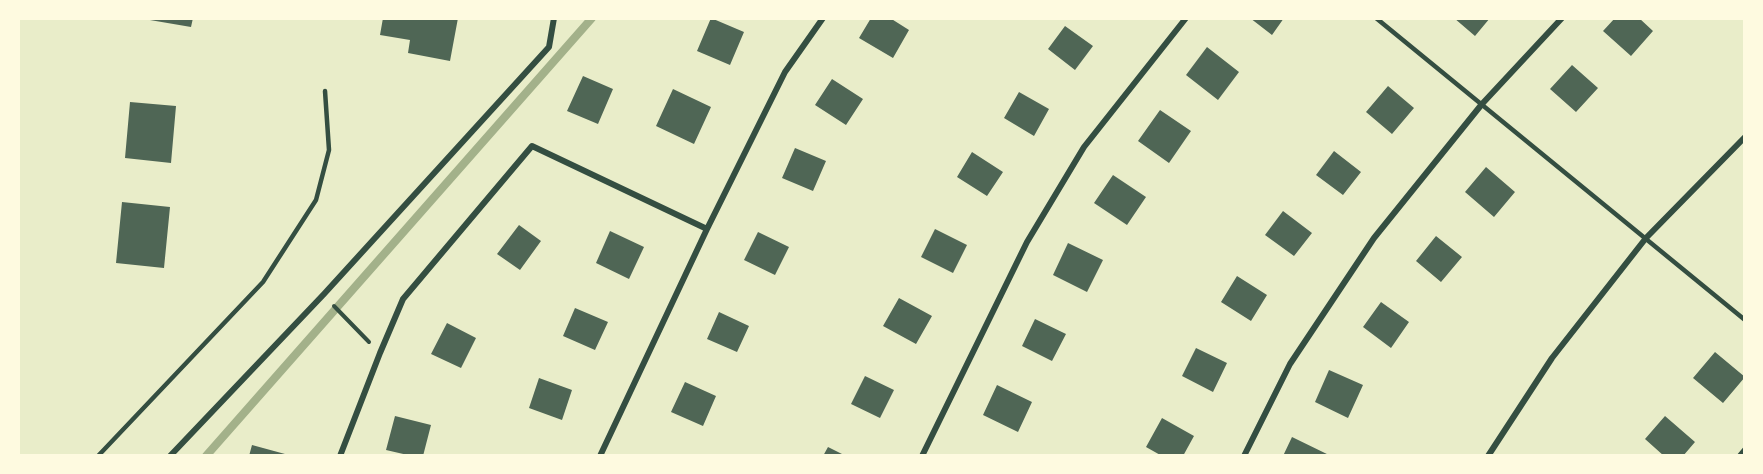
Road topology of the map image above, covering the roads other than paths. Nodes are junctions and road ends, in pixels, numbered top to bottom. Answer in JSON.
{"nodes":[{"id":1,"x":554,"y":18,"type":"edge"},
{"id":2,"x":823,"y":18,"type":"edge"},
{"id":3,"x":1186,"y":18,"type":"edge"},
{"id":4,"x":1376,"y":18,"type":"edge"},
{"id":5,"x":1562,"y":18,"type":"edge"},
{"id":6,"x":325,"y":91,"type":"dead end"},
{"id":7,"x":1482,"y":104,"type":"junction"},
{"id":8,"x":1745,"y":137,"type":"edge"},
{"id":9,"x":707,"y":229,"type":"junction"},
{"id":10,"x":1646,"y":238,"type":"junction"},
{"id":11,"x":1745,"y":320,"type":"edge"},
{"id":12,"x":1745,"y":450,"type":"edge"},
{"id":13,"x":98,"y":456,"type":"edge"},
{"id":14,"x":170,"y":456,"type":"edge"},
{"id":15,"x":340,"y":456,"type":"edge"},
{"id":16,"x":600,"y":456,"type":"edge"},
{"id":17,"x":922,"y":456,"type":"edge"},
{"id":18,"x":1244,"y":456,"type":"edge"},
{"id":19,"x":1488,"y":456,"type":"edge"},
{"id":20,"x":1740,"y":456,"type":"edge"}],
"edges":[{"from":1,"to":14,"type":"street"},
{"from":2,"to":9,"type":"street"},
{"from":3,"to":17,"type":"street"},
{"from":4,"to":7,"type":"lane"},
{"from":5,"to":7,"type":"street"},
{"from":6,"to":13,"type":"lane"},
{"from":7,"to":10,"type":"lane"},
{"from":7,"to":18,"type":"street"},
{"from":8,"to":10,"type":"street"},
{"from":9,"to":15,"type":"street"},
{"from":9,"to":16,"type":"street"},
{"from":10,"to":11,"type":"lane"},
{"from":10,"to":19,"type":"street"},
{"from":12,"to":20,"type":"street"}]}
